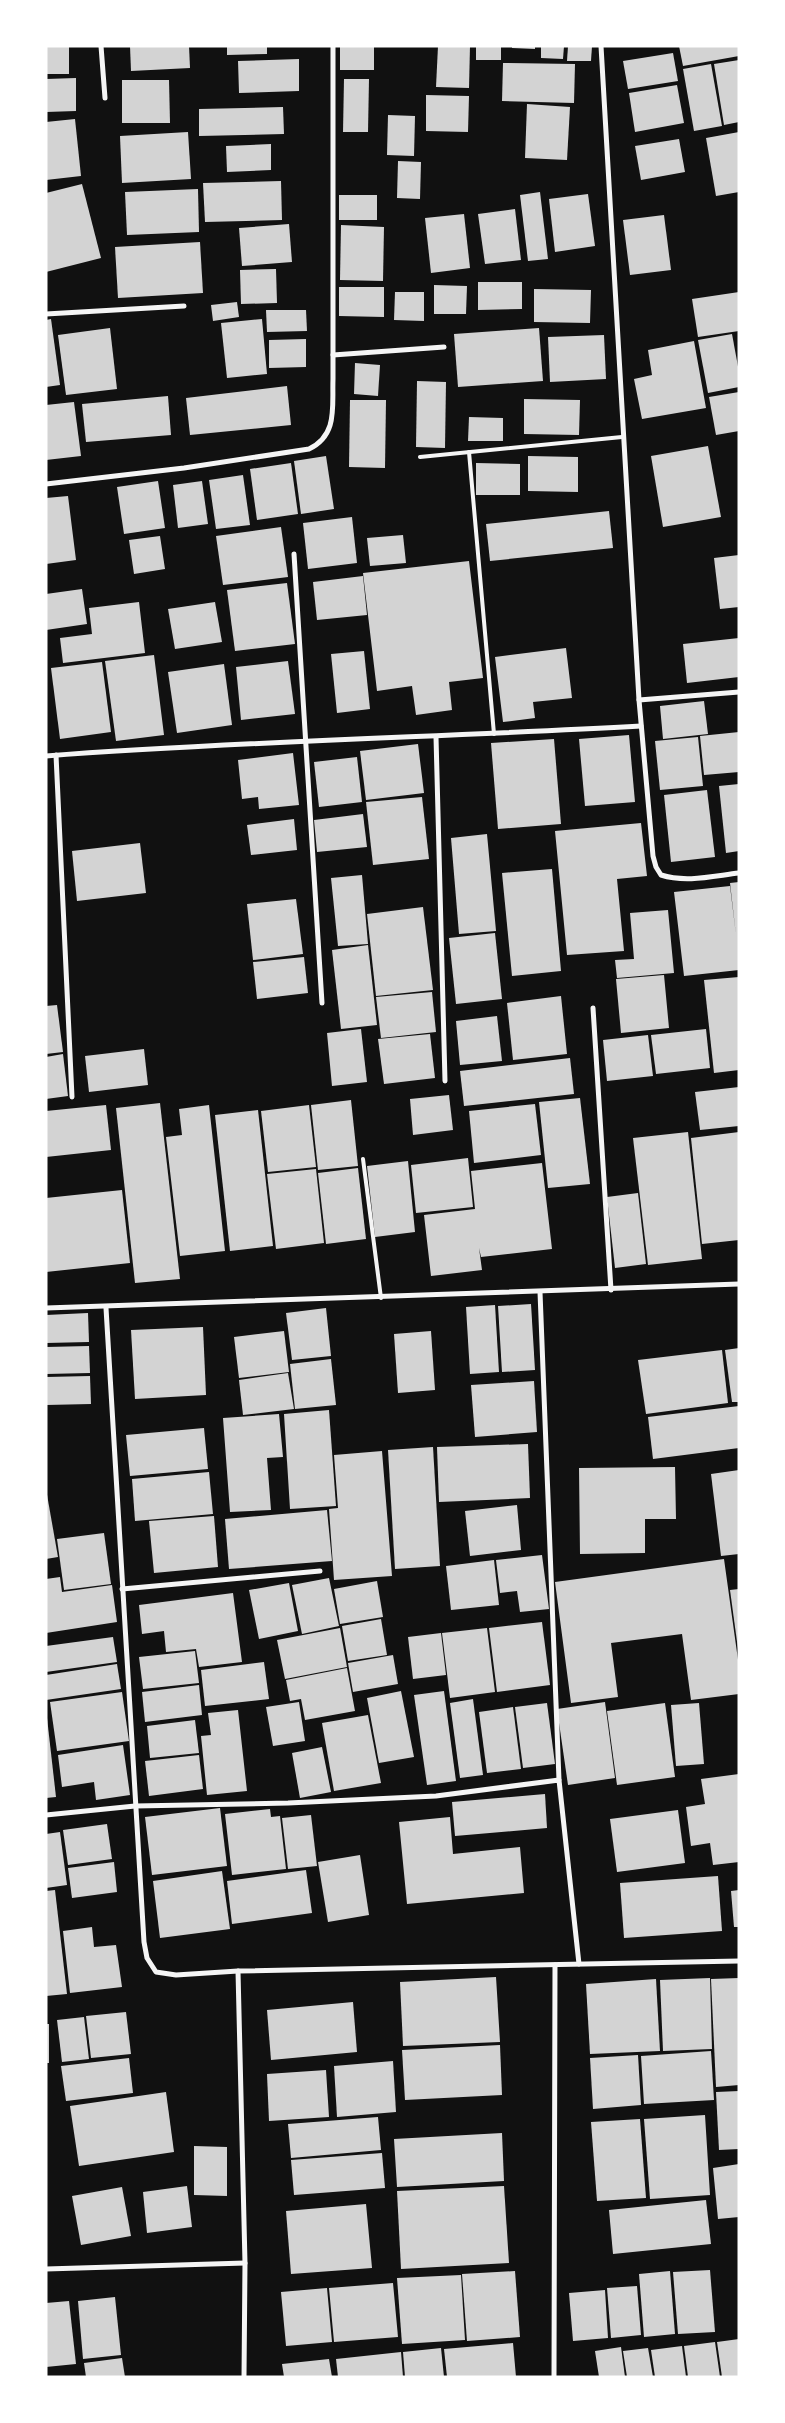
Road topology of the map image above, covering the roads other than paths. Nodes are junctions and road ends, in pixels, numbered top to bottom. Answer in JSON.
{"nodes":[{"id":1,"x":101,"y":46,"type":"edge"},
{"id":2,"x":333,"y":46,"type":"edge"},
{"id":3,"x":601,"y":46,"type":"edge"},
{"id":4,"x":105,"y":98,"type":"dead end"},
{"id":5,"x":184,"y":306,"type":"dead end"},
{"id":6,"x":46,"y":314,"type":"edge"},
{"id":7,"x":444,"y":347,"type":"dead end"},
{"id":8,"x":333,"y":355,"type":"junction"},
{"id":9,"x":622,"y":438,"type":"junction"},
{"id":10,"x":469,"y":452,"type":"junction"},
{"id":11,"x":420,"y":457,"type":"dead end"},
{"id":12,"x":46,"y":484,"type":"edge"},
{"id":13,"x":294,"y":554,"type":"dead end"},
{"id":14,"x":739,"y":692,"type":"edge"},
{"id":15,"x":639,"y":700,"type":"junction"},
{"id":16,"x":641,"y":726,"type":"junction"},
{"id":17,"x":494,"y":734,"type":"junction"},
{"id":18,"x":436,"y":737,"type":"junction"},
{"id":19,"x":305,"y":740,"type":"junction"},
{"id":20,"x":56,"y":755,"type":"junction"},
{"id":21,"x":46,"y":756,"type":"edge"},
{"id":22,"x":739,"y":873,"type":"edge"},
{"id":23,"x":322,"y":1003,"type":"dead end"},
{"id":24,"x":593,"y":1008,"type":"dead end"},
{"id":25,"x":445,"y":1081,"type":"dead end"},
{"id":26,"x":72,"y":1097,"type":"dead end"},
{"id":27,"x":363,"y":1160,"type":"dead end"},
{"id":28,"x":739,"y":1284,"type":"edge"},
{"id":29,"x":611,"y":1290,"type":"junction"},
{"id":30,"x":540,"y":1292,"type":"junction"},
{"id":31,"x":381,"y":1298,"type":"junction"},
{"id":32,"x":46,"y":1308,"type":"edge"},
{"id":33,"x":106,"y":1308,"type":"junction"},
{"id":34,"x":320,"y":1571,"type":"dead end"},
{"id":35,"x":122,"y":1590,"type":"junction"},
{"id":36,"x":559,"y":1780,"type":"junction"},
{"id":37,"x":135,"y":1806,"type":"junction"},
{"id":38,"x":46,"y":1814,"type":"edge"},
{"id":39,"x":739,"y":1961,"type":"edge"},
{"id":40,"x":579,"y":1964,"type":"junction"},
{"id":41,"x":555,"y":1965,"type":"junction"},
{"id":42,"x":238,"y":1971,"type":"junction"},
{"id":43,"x":245,"y":2263,"type":"junction"},
{"id":44,"x":46,"y":2269,"type":"edge"},
{"id":45,"x":244,"y":2377,"type":"edge"},
{"id":46,"x":554,"y":2377,"type":"edge"}],
"edges":[{"from":1,"to":4,"type":"street"},
{"from":2,"to":8,"type":"street"},
{"from":3,"to":9,"type":"street"},
{"from":5,"to":6,"type":"street"},
{"from":7,"to":8,"type":"street"},
{"from":8,"to":12,"type":"street"},
{"from":9,"to":10,"type":"lane"},
{"from":9,"to":15,"type":"street"},
{"from":10,"to":11,"type":"lane"},
{"from":10,"to":17,"type":"lane"},
{"from":13,"to":19,"type":"street"},
{"from":14,"to":15,"type":"street"},
{"from":15,"to":16,"type":"street"},
{"from":16,"to":17,"type":"street"},
{"from":16,"to":22,"type":"street"},
{"from":17,"to":18,"type":"street"},
{"from":18,"to":19,"type":"street"},
{"from":18,"to":25,"type":"street"},
{"from":19,"to":20,"type":"street"},
{"from":19,"to":23,"type":"street"},
{"from":20,"to":21,"type":"street"},
{"from":20,"to":26,"type":"street"},
{"from":24,"to":29,"type":"street"},
{"from":27,"to":31,"type":"lane"},
{"from":28,"to":29,"type":"street"},
{"from":29,"to":30,"type":"street"},
{"from":30,"to":31,"type":"street"},
{"from":30,"to":36,"type":"street"},
{"from":31,"to":33,"type":"street"},
{"from":32,"to":33,"type":"street"},
{"from":33,"to":35,"type":"street"},
{"from":34,"to":35,"type":"street"},
{"from":35,"to":37,"type":"street"},
{"from":36,"to":37,"type":"street"},
{"from":36,"to":40,"type":"street"},
{"from":37,"to":38,"type":"street"},
{"from":37,"to":42,"type":"street"},
{"from":39,"to":40,"type":"street"},
{"from":40,"to":41,"type":"street"},
{"from":41,"to":42,"type":"street"},
{"from":41,"to":46,"type":"street"},
{"from":42,"to":43,"type":"street"},
{"from":43,"to":44,"type":"street"},
{"from":43,"to":45,"type":"street"}]}
